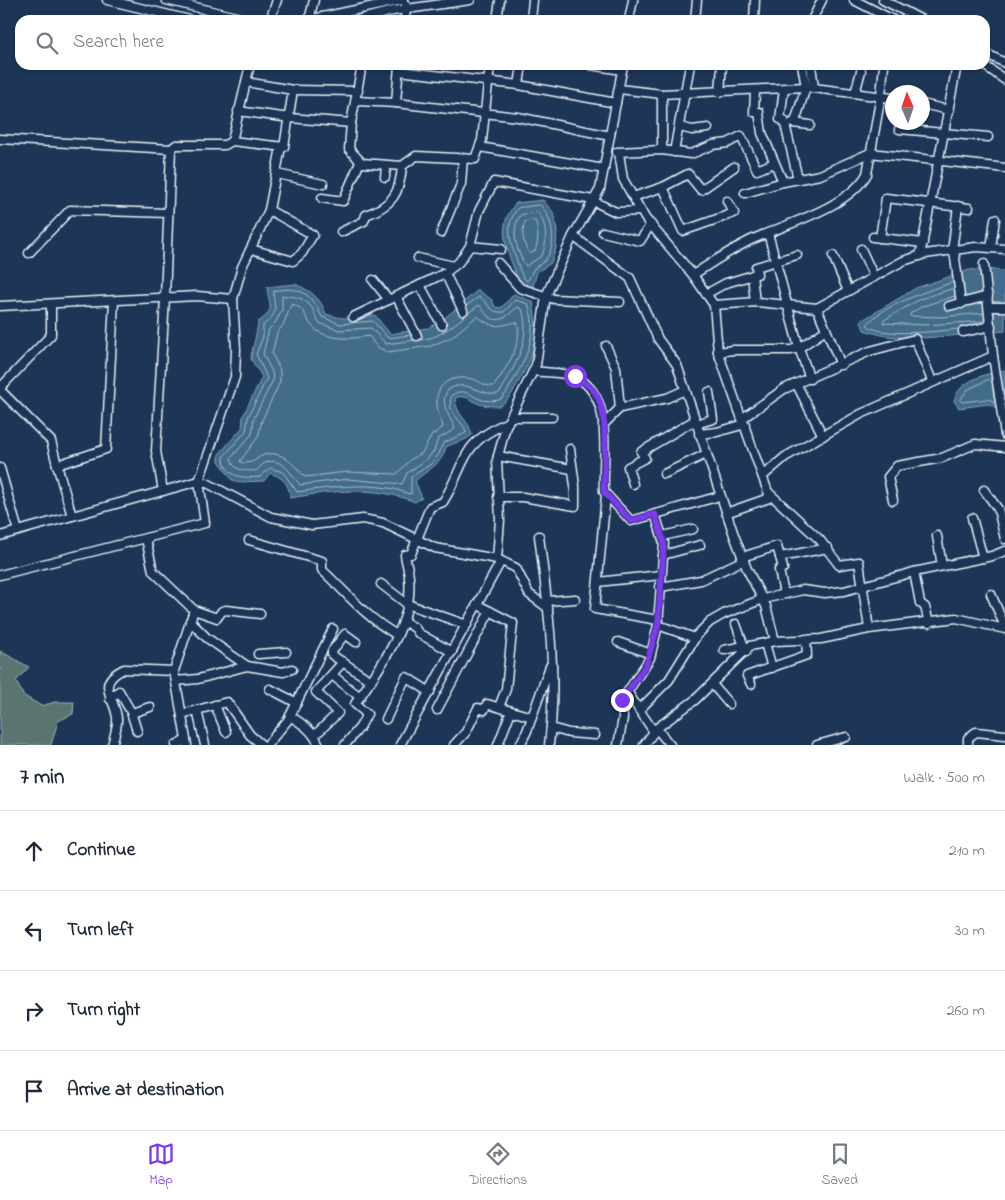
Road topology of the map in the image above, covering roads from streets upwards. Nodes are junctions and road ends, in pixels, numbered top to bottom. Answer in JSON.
{"nodes":[{"id":1,"x":107,"y":0,"type":"edge"},
{"id":2,"x":166,"y":0,"type":"edge"},
{"id":3,"x":277,"y":0,"type":"edge"},
{"id":4,"x":314,"y":0,"type":"edge"},
{"id":5,"x":405,"y":0,"type":"edge"},
{"id":6,"x":470,"y":0,"type":"edge"},
{"id":7,"x":500,"y":0,"type":"edge"},
{"id":8,"x":533,"y":0,"type":"edge"},
{"id":9,"x":633,"y":0,"type":"edge"},
{"id":10,"x":697,"y":0,"type":"edge"},
{"id":11,"x":755,"y":0,"type":"edge"},
{"id":12,"x":822,"y":0,"type":"edge"},
{"id":13,"x":854,"y":0,"type":"edge"},
{"id":14,"x":883,"y":0,"type":"edge"},
{"id":15,"x":181,"y":2,"type":"edge"},
{"id":16,"x":433,"y":3,"type":"edge"},
{"id":17,"x":406,"y":10,"type":"junction"},
{"id":18,"x":169,"y":15,"type":"edge"},
{"id":19,"x":178,"y":15,"type":"edge"},
{"id":20,"x":230,"y":15,"type":"edge"},
{"id":21,"x":272,"y":15,"type":"edge"},
{"id":22,"x":310,"y":15,"type":"edge"},
{"id":23,"x":333,"y":15,"type":"edge"},
{"id":24,"x":383,"y":15,"type":"edge"},
{"id":25,"x":406,"y":15,"type":"edge"},
{"id":26,"x":498,"y":15,"type":"edge"},
{"id":27,"x":532,"y":15,"type":"edge"},
{"id":28,"x":630,"y":15,"type":"edge"},
{"id":29,"x":696,"y":15,"type":"edge"},
{"id":30,"x":754,"y":15,"type":"edge"},
{"id":31,"x":814,"y":15,"type":"edge"},
{"id":32,"x":884,"y":15,"type":"edge"},
{"id":33,"x":912,"y":15,"type":"edge"},
{"id":34,"x":1005,"y":53,"type":"edge"},
{"id":35,"x":990,"y":56,"type":"edge"},
{"id":36,"x":1003,"y":62,"type":"edge"},
{"id":37,"x":990,"y":69,"type":"edge"},
{"id":38,"x":249,"y":70,"type":"edge"},
{"id":39,"x":361,"y":70,"type":"edge"},
{"id":40,"x":399,"y":70,"type":"edge"},
{"id":41,"x":412,"y":70,"type":"edge"},
{"id":42,"x":489,"y":70,"type":"edge"},
{"id":43,"x":521,"y":70,"type":"edge"},
{"id":44,"x":622,"y":70,"type":"edge"},
{"id":45,"x":689,"y":70,"type":"edge"},
{"id":46,"x":722,"y":70,"type":"edge"},
{"id":47,"x":803,"y":70,"type":"edge"},
{"id":48,"x":812,"y":70,"type":"edge"},
{"id":49,"x":884,"y":70,"type":"edge"},
{"id":50,"x":956,"y":70,"type":"edge"},
{"id":51,"x":861,"y":71,"type":"dead end"},
{"id":52,"x":1005,"y":80,"type":"edge"},
{"id":53,"x":246,"y":82,"type":"junction"},
{"id":54,"x":487,"y":82,"type":"junction"},
{"id":55,"x":519,"y":86,"type":"junction"},
{"id":56,"x":806,"y":87,"type":"junction"},
{"id":57,"x":814,"y":88,"type":"junction"},
{"id":58,"x":619,"y":89,"type":"junction"},
{"id":59,"x":784,"y":89,"type":"junction"},
{"id":60,"x":294,"y":90,"type":"junction"},
{"id":61,"x":358,"y":91,"type":"junction"},
{"id":62,"x":755,"y":91,"type":"junction"},
{"id":63,"x":720,"y":92,"type":"junction"},
{"id":64,"x":685,"y":93,"type":"junction"},
{"id":65,"x":855,"y":93,"type":"junction"},
{"id":66,"x":662,"y":94,"type":"junction"},
{"id":67,"x":881,"y":95,"type":"junction"},
{"id":68,"x":885,"y":96,"type":"edge"},
{"id":69,"x":357,"y":101,"type":"junction"},
{"id":70,"x":396,"y":103,"type":"junction"},
{"id":71,"x":616,"y":103,"type":"junction"},
{"id":72,"x":930,"y":106,"type":"edge"},
{"id":73,"x":949,"y":110,"type":"junction"},
{"id":74,"x":238,"y":111,"type":"junction"},
{"id":75,"x":483,"y":114,"type":"junction"},
{"id":76,"x":290,"y":118,"type":"junction"},
{"id":77,"x":795,"y":122,"type":"junction"},
{"id":78,"x":351,"y":123,"type":"junction"},
{"id":79,"x":785,"y":124,"type":"junction"},
{"id":80,"x":810,"y":125,"type":"dead end"},
{"id":81,"x":680,"y":127,"type":"junction"},
{"id":82,"x":708,"y":128,"type":"dead end"},
{"id":83,"x":908,"y":130,"type":"edge"},
{"id":84,"x":944,"y":134,"type":"junction"},
{"id":85,"x":610,"y":136,"type":"junction"},
{"id":86,"x":988,"y":137,"type":"dead end"},
{"id":87,"x":0,"y":139,"type":"edge"},
{"id":88,"x":232,"y":141,"type":"junction"},
{"id":89,"x":281,"y":147,"type":"junction"},
{"id":90,"x":480,"y":147,"type":"junction"},
{"id":91,"x":608,"y":148,"type":"junction"},
{"id":92,"x":171,"y":149,"type":"junction"},
{"id":93,"x":662,"y":150,"type":"junction"},
{"id":94,"x":619,"y":152,"type":"junction"},
{"id":95,"x":674,"y":152,"type":"junction"},
{"id":96,"x":870,"y":153,"type":"junction"},
{"id":97,"x":463,"y":158,"type":"junction"},
{"id":98,"x":939,"y":160,"type":"junction"},
{"id":99,"x":360,"y":162,"type":"junction"},
{"id":100,"x":774,"y":163,"type":"junction"},
{"id":101,"x":386,"y":164,"type":"junction"},
{"id":102,"x":402,"y":166,"type":"junction"},
{"id":103,"x":734,"y":167,"type":"dead end"},
{"id":104,"x":1005,"y":168,"type":"edge"},
{"id":105,"x":604,"y":169,"type":"junction"},
{"id":106,"x":277,"y":174,"type":"junction"},
{"id":107,"x":385,"y":177,"type":"dead end"},
{"id":108,"x":798,"y":179,"type":"junction"},
{"id":109,"x":783,"y":182,"type":"junction"},
{"id":110,"x":324,"y":184,"type":"dead end"},
{"id":111,"x":663,"y":187,"type":"junction"},
{"id":112,"x":745,"y":193,"type":"dead end"},
{"id":113,"x":633,"y":197,"type":"junction"},
{"id":114,"x":322,"y":198,"type":"dead end"},
{"id":115,"x":593,"y":200,"type":"junction"},
{"id":116,"x":727,"y":201,"type":"dead end"},
{"id":117,"x":931,"y":202,"type":"junction"},
{"id":118,"x":958,"y":206,"type":"junction"},
{"id":119,"x":969,"y":208,"type":"dead end"},
{"id":120,"x":269,"y":210,"type":"junction"},
{"id":121,"x":641,"y":211,"type":"junction"},
{"id":122,"x":168,"y":213,"type":"junction"},
{"id":123,"x":994,"y":220,"type":"dead end"},
{"id":124,"x":651,"y":224,"type":"junction"},
{"id":125,"x":341,"y":232,"type":"dead end"},
{"id":126,"x":604,"y":232,"type":"dead end"},
{"id":127,"x":441,"y":233,"type":"dead end"},
{"id":128,"x":768,"y":233,"type":"junction"},
{"id":129,"x":573,"y":236,"type":"junction"},
{"id":130,"x":923,"y":243,"type":"junction"},
{"id":131,"x":470,"y":246,"type":"junction"},
{"id":132,"x":991,"y":248,"type":"junction"},
{"id":133,"x":251,"y":249,"type":"junction"},
{"id":134,"x":501,"y":249,"type":"dead end"},
{"id":135,"x":861,"y":249,"type":"dead end"},
{"id":136,"x":1005,"y":249,"type":"edge"},
{"id":137,"x":953,"y":251,"type":"junction"},
{"id":138,"x":29,"y":253,"type":"dead end"},
{"id":139,"x":797,"y":255,"type":"dead end"},
{"id":140,"x":833,"y":256,"type":"dead end"},
{"id":141,"x":920,"y":256,"type":"junction"},
{"id":142,"x":418,"y":258,"type":"dead end"},
{"id":143,"x":776,"y":261,"type":"junction"},
{"id":144,"x":498,"y":263,"type":"dead end"},
{"id":145,"x":984,"y":264,"type":"dead end"},
{"id":146,"x":454,"y":266,"type":"junction"},
{"id":147,"x":445,"y":273,"type":"junction"},
{"id":148,"x":693,"y":275,"type":"junction"},
{"id":149,"x":752,"y":275,"type":"junction"},
{"id":150,"x":874,"y":277,"type":"junction"},
{"id":151,"x":373,"y":280,"type":"dead end"},
{"id":152,"x":420,"y":285,"type":"junction"},
{"id":153,"x":848,"y":291,"type":"junction"},
{"id":154,"x":706,"y":294,"type":"junction"},
{"id":155,"x":546,"y":296,"type":"junction"},
{"id":156,"x":988,"y":296,"type":"junction"},
{"id":157,"x":165,"y":298,"type":"junction"},
{"id":158,"x":393,"y":298,"type":"junction"},
{"id":159,"x":233,"y":299,"type":"junction"},
{"id":160,"x":114,"y":301,"type":"junction"},
{"id":161,"x":620,"y":302,"type":"dead end"},
{"id":162,"x":755,"y":302,"type":"junction"},
{"id":163,"x":51,"y":304,"type":"junction"},
{"id":164,"x":961,"y":304,"type":"junction"},
{"id":165,"x":714,"y":305,"type":"junction"},
{"id":166,"x":788,"y":305,"type":"junction"},
{"id":167,"x":0,"y":306,"type":"edge"},
{"id":168,"x":950,"y":306,"type":"dead end"},
{"id":169,"x":989,"y":307,"type":"junction"},
{"id":170,"x":817,"y":308,"type":"junction"},
{"id":171,"x":1005,"y":308,"type":"edge"},
{"id":172,"x":462,"y":311,"type":"dead end"},
{"id":173,"x":353,"y":316,"type":"dead end"},
{"id":174,"x":442,"y":325,"type":"dead end"},
{"id":175,"x":991,"y":326,"type":"junction"},
{"id":176,"x":826,"y":330,"type":"junction"},
{"id":177,"x":963,"y":332,"type":"dead end"},
{"id":178,"x":417,"y":336,"type":"dead end"},
{"id":179,"x":606,"y":346,"type":"dead end"},
{"id":180,"x":799,"y":348,"type":"junction"},
{"id":181,"x":718,"y":352,"type":"junction"},
{"id":182,"x":993,"y":356,"type":"junction"},
{"id":183,"x":841,"y":365,"type":"junction"},
{"id":184,"x":534,"y":371,"type":"junction"},
{"id":185,"x":810,"y":379,"type":"junction"},
{"id":186,"x":932,"y":381,"type":"junction"},
{"id":187,"x":797,"y":384,"type":"junction"},
{"id":188,"x":0,"y":389,"type":"edge"},
{"id":189,"x":685,"y":390,"type":"junction"},
{"id":190,"x":710,"y":392,"type":"dead end"},
{"id":191,"x":620,"y":408,"type":"junction"},
{"id":192,"x":552,"y":417,"type":"dead end"},
{"id":193,"x":509,"y":419,"type":"junction"},
{"id":194,"x":744,"y":421,"type":"junction"},
{"id":195,"x":695,"y":422,"type":"junction"},
{"id":196,"x":603,"y":425,"type":"junction"},
{"id":197,"x":699,"y":434,"type":"junction"},
{"id":198,"x":1005,"y":435,"type":"edge"},
{"id":199,"x":823,"y":436,"type":"junction"},
{"id":200,"x":1005,"y":447,"type":"edge"},
{"id":201,"x":570,"y":449,"type":"dead end"},
{"id":202,"x":706,"y":454,"type":"junction"},
{"id":203,"x":498,"y":456,"type":"junction"},
{"id":204,"x":57,"y":465,"type":"junction"},
{"id":205,"x":572,"y":469,"type":"junction"},
{"id":206,"x":1,"y":473,"type":"edge"},
{"id":207,"x":664,"y":474,"type":"dead end"},
{"id":208,"x":763,"y":476,"type":"junction"},
{"id":209,"x":199,"y":481,"type":"junction"},
{"id":210,"x":633,"y":484,"type":"dead end"},
{"id":211,"x":984,"y":490,"type":"dead end"},
{"id":212,"x":163,"y":491,"type":"junction"},
{"id":213,"x":606,"y":495,"type":"junction"},
{"id":214,"x":720,"y":496,"type":"junction"},
{"id":215,"x":772,"y":497,"type":"junction"},
{"id":216,"x":498,"y":498,"type":"junction"},
{"id":217,"x":893,"y":500,"type":"dead end"},
{"id":218,"x":726,"y":513,"type":"junction"},
{"id":219,"x":655,"y":514,"type":"junction"},
{"id":220,"x":72,"y":516,"type":"junction"},
{"id":221,"x":972,"y":518,"type":"dead end"},
{"id":222,"x":693,"y":529,"type":"dead end"},
{"id":223,"x":18,"y":531,"type":"junction"},
{"id":224,"x":0,"y":536,"type":"edge"},
{"id":225,"x":539,"y":536,"type":"dead end"},
{"id":226,"x":663,"y":536,"type":"junction"},
{"id":227,"x":937,"y":536,"type":"dead end"},
{"id":228,"x":146,"y":539,"type":"junction"},
{"id":229,"x":1005,"y":539,"type":"edge"},
{"id":230,"x":249,"y":540,"type":"dead end"},
{"id":231,"x":416,"y":540,"type":"junction"},
{"id":232,"x":700,"y":545,"type":"dead end"},
{"id":233,"x":828,"y":548,"type":"junction"},
{"id":234,"x":1005,"y":550,"type":"edge"},
{"id":235,"x":663,"y":555,"type":"junction"},
{"id":236,"x":780,"y":557,"type":"junction"},
{"id":237,"x":743,"y":558,"type":"junction"},
{"id":238,"x":983,"y":558,"type":"junction"},
{"id":239,"x":499,"y":560,"type":"junction"},
{"id":240,"x":942,"y":566,"type":"junction"},
{"id":241,"x":914,"y":572,"type":"junction"},
{"id":242,"x":661,"y":575,"type":"junction"},
{"id":243,"x":0,"y":576,"type":"edge"},
{"id":244,"x":598,"y":582,"type":"junction"},
{"id":245,"x":381,"y":584,"type":"dead end"},
{"id":246,"x":862,"y":586,"type":"junction"},
{"id":247,"x":660,"y":587,"type":"junction"},
{"id":248,"x":784,"y":594,"type":"junction"},
{"id":249,"x":991,"y":594,"type":"dead end"},
{"id":250,"x":574,"y":599,"type":"dead end"},
{"id":251,"x":763,"y":599,"type":"junction"},
{"id":252,"x":407,"y":604,"type":"junction"},
{"id":253,"x":478,"y":605,"type":"junction"},
{"id":254,"x":548,"y":605,"type":"junction"},
{"id":255,"x":194,"y":610,"type":"junction"},
{"id":256,"x":490,"y":611,"type":"junction"},
{"id":257,"x":260,"y":614,"type":"dead end"},
{"id":258,"x":190,"y":621,"type":"junction"},
{"id":259,"x":403,"y":621,"type":"junction"},
{"id":260,"x":658,"y":623,"type":"junction"},
{"id":261,"x":929,"y":623,"type":"junction"},
{"id":262,"x":736,"y":624,"type":"dead end"},
{"id":263,"x":467,"y":625,"type":"junction"},
{"id":264,"x":1005,"y":628,"type":"edge"},
{"id":265,"x":334,"y":629,"type":"dead end"},
{"id":266,"x":869,"y":629,"type":"junction"},
{"id":267,"x":397,"y":635,"type":"junction"},
{"id":268,"x":696,"y":638,"type":"junction"},
{"id":269,"x":806,"y":639,"type":"junction"},
{"id":270,"x":775,"y":641,"type":"junction"},
{"id":271,"x":356,"y":642,"type":"dead end"},
{"id":272,"x":618,"y":642,"type":"dead end"},
{"id":273,"x":765,"y":643,"type":"junction"},
{"id":274,"x":745,"y":649,"type":"junction"},
{"id":275,"x":724,"y":650,"type":"dead end"},
{"id":276,"x":286,"y":652,"type":"dead end"},
{"id":277,"x":452,"y":652,"type":"junction"},
{"id":278,"x":258,"y":654,"type":"dead end"},
{"id":279,"x":267,"y":654,"type":"junction"},
{"id":280,"x":651,"y":654,"type":"junction"},
{"id":281,"x":552,"y":659,"type":"junction"},
{"id":282,"x":343,"y":662,"type":"junction"},
{"id":283,"x":246,"y":666,"type":"junction"},
{"id":284,"x":772,"y":668,"type":"junction"},
{"id":285,"x":267,"y":669,"type":"junction"},
{"id":286,"x":292,"y":669,"type":"dead end"},
{"id":287,"x":174,"y":672,"type":"junction"},
{"id":288,"x":332,"y":675,"type":"junction"},
{"id":289,"x":176,"y":681,"type":"junction"},
{"id":290,"x":371,"y":681,"type":"junction"},
{"id":291,"x":712,"y":684,"type":"junction"},
{"id":292,"x":751,"y":684,"type":"dead end"},
{"id":293,"x":270,"y":689,"type":"dead end"},
{"id":294,"x":430,"y":692,"type":"junction"},
{"id":295,"x":628,"y":693,"type":"junction"},
{"id":296,"x":360,"y":697,"type":"junction"},
{"id":297,"x":110,"y":698,"type":"junction"},
{"id":298,"x":297,"y":703,"type":"junction"},
{"id":299,"x":729,"y":704,"type":"dead end"},
{"id":300,"x":215,"y":705,"type":"junction"},
{"id":301,"x":150,"y":707,"type":"dead end"},
{"id":302,"x":499,"y":707,"type":"junction"},
{"id":303,"x":197,"y":710,"type":"junction"},
{"id":304,"x":437,"y":710,"type":"dead end"},
{"id":305,"x":639,"y":710,"type":"junction"},
{"id":306,"x":511,"y":711,"type":"junction"},
{"id":307,"x":132,"y":713,"type":"junction"},
{"id":308,"x":182,"y":714,"type":"junction"},
{"id":309,"x":290,"y":716,"type":"junction"},
{"id":310,"x":532,"y":717,"type":"junction"},
{"id":311,"x":386,"y":719,"type":"dead end"},
{"id":312,"x":551,"y":728,"type":"junction"},
{"id":313,"x":656,"y":730,"type":"junction"},
{"id":314,"x":137,"y":731,"type":"dead end"},
{"id":315,"x":226,"y":732,"type":"dead end"},
{"id":316,"x":595,"y":735,"type":"dead end"},
{"id":317,"x":314,"y":736,"type":"junction"},
{"id":318,"x":846,"y":736,"type":"dead end"},
{"id":319,"x":1005,"y":736,"type":"edge"},
{"id":320,"x":186,"y":742,"type":"edge"},
{"id":321,"x":112,"y":745,"type":"edge"},
{"id":322,"x":176,"y":745,"type":"edge"},
{"id":323,"x":205,"y":745,"type":"edge"},
{"id":324,"x":262,"y":745,"type":"edge"},
{"id":325,"x":267,"y":745,"type":"edge"},
{"id":326,"x":319,"y":745,"type":"edge"},
{"id":327,"x":345,"y":745,"type":"edge"},
{"id":328,"x":400,"y":745,"type":"edge"},
{"id":329,"x":454,"y":745,"type":"edge"},
{"id":330,"x":498,"y":745,"type":"edge"},
{"id":331,"x":520,"y":745,"type":"edge"},
{"id":332,"x":548,"y":745,"type":"edge"},
{"id":333,"x":618,"y":745,"type":"edge"},
{"id":334,"x":644,"y":745,"type":"edge"},
{"id":335,"x":670,"y":745,"type":"edge"},
{"id":336,"x":817,"y":745,"type":"edge"},
{"id":337,"x":968,"y":745,"type":"edge"}],
"edges":[{"from":1,"to":18,"type":"street"},
{"from":2,"to":15,"type":"street"},
{"from":3,"to":21,"type":"street"},
{"from":4,"to":22,"type":"street"},
{"from":5,"to":17,"type":"street"},
{"from":5,"to":23,"type":"street"},
{"from":6,"to":16,"type":"street"},
{"from":7,"to":26,"type":"street"},
{"from":8,"to":27,"type":"street"},
{"from":9,"to":28,"type":"street"},
{"from":10,"to":29,"type":"street"},
{"from":11,"to":30,"type":"street"},
{"from":12,"to":31,"type":"street"},
{"from":13,"to":32,"type":"street"},
{"from":14,"to":33,"type":"street"},
{"from":15,"to":19,"type":"street"},
{"from":15,"to":20,"type":"street"},
{"from":16,"to":17,"type":"street"},
{"from":17,"to":24,"type":"street"},
{"from":17,"to":25,"type":"street"},
{"from":34,"to":36,"type":"street"},
{"from":35,"to":36,"type":"street"},
{"from":37,"to":52,"type":"street"},
{"from":38,"to":53,"type":"street"},
{"from":39,"to":61,"type":"street"},
{"from":40,"to":70,"type":"street"},
{"from":41,"to":54,"type":"street"},
{"from":42,"to":54,"type":"street"},
{"from":43,"to":55,"type":"street"},
{"from":44,"to":58,"type":"street"},
{"from":45,"to":64,"type":"street"},
{"from":46,"to":63,"type":"street"},
{"from":47,"to":56,"type":"street"},
{"from":48,"to":57,"type":"street"},
{"from":49,"to":67,"type":"street"},
{"from":50,"to":73,"type":"street"},
{"from":51,"to":65,"type":"street"},
{"from":53,"to":60,"type":"street"},
{"from":53,"to":74,"type":"street"},
{"from":54,"to":55,"type":"street"},
{"from":54,"to":75,"type":"street"},
{"from":55,"to":71,"type":"street"},
{"from":56,"to":57,"type":"street"},
{"from":56,"to":59,"type":"street"},
{"from":56,"to":77,"type":"street"},
{"from":57,"to":65,"type":"street"},
{"from":58,"to":66,"type":"street"},
{"from":58,"to":71,"type":"street"},
{"from":59,"to":62,"type":"street"},
{"from":59,"to":79,"type":"street"},
{"from":60,"to":61,"type":"street"},
{"from":60,"to":76,"type":"street"},
{"from":61,"to":69,"type":"street"},
{"from":62,"to":63,"type":"street"},
{"from":62,"to":100,"type":"street"},
{"from":63,"to":64,"type":"street"},
{"from":64,"to":66,"type":"street"},
{"from":64,"to":81,"type":"street"},
{"from":65,"to":67,"type":"street"},
{"from":66,"to":93,"type":"street"},
{"from":67,"to":68,"type":"street"},
{"from":67,"to":96,"type":"street"},
{"from":69,"to":70,"type":"street"},
{"from":69,"to":78,"type":"street"},
{"from":70,"to":75,"type":"street"},
{"from":71,"to":85,"type":"street"},
{"from":72,"to":73,"type":"street"},
{"from":73,"to":84,"type":"street"},
{"from":74,"to":76,"type":"street"},
{"from":74,"to":88,"type":"street"},
{"from":75,"to":85,"type":"street"},
{"from":75,"to":90,"type":"street"},
{"from":76,"to":78,"type":"street"},
{"from":76,"to":89,"type":"street"},
{"from":77,"to":79,"type":"street"},
{"from":77,"to":80,"type":"street"},
{"from":78,"to":99,"type":"street"},
{"from":79,"to":108,"type":"street"},
{"from":81,"to":82,"type":"street"},
{"from":81,"to":95,"type":"street"},
{"from":83,"to":84,"type":"street"},
{"from":84,"to":86,"type":"street"},
{"from":84,"to":98,"type":"street"},
{"from":85,"to":91,"type":"street"},
{"from":87,"to":92,"type":"street"},
{"from":88,"to":89,"type":"street"},
{"from":88,"to":92,"type":"street"},
{"from":89,"to":106,"type":"street"},
{"from":90,"to":97,"type":"street"},
{"from":90,"to":105,"type":"street"},
{"from":91,"to":94,"type":"street"},
{"from":91,"to":105,"type":"street"},
{"from":92,"to":122,"type":"street"},
{"from":93,"to":94,"type":"street"},
{"from":93,"to":95,"type":"street"},
{"from":94,"to":113,"type":"street"},
{"from":95,"to":100,"type":"street"},
{"from":96,"to":98,"type":"street"},
{"from":96,"to":108,"type":"street"},
{"from":96,"to":128,"type":"street"},
{"from":97,"to":102,"type":"street"},
{"from":97,"to":127,"type":"street"},
{"from":98,"to":104,"type":"street"},
{"from":98,"to":117,"type":"street"},
{"from":99,"to":101,"type":"street"},
{"from":99,"to":114,"type":"street"},
{"from":100,"to":109,"type":"street"},
{"from":101,"to":102,"type":"street"},
{"from":101,"to":107,"type":"street"},
{"from":102,"to":125,"type":"street"},
{"from":103,"to":111,"type":"street"},
{"from":105,"to":115,"type":"street"},
{"from":106,"to":110,"type":"street"},
{"from":106,"to":120,"type":"street"},
{"from":108,"to":109,"type":"street"},
{"from":109,"to":112,"type":"street"},
{"from":111,"to":113,"type":"street"},
{"from":111,"to":116,"type":"street"},
{"from":113,"to":121,"type":"street"},
{"from":115,"to":121,"type":"street"},
{"from":115,"to":129,"type":"street"},
{"from":115,"to":131,"type":"street"},
{"from":117,"to":118,"type":"street"},
{"from":117,"to":130,"type":"street"},
{"from":117,"to":130,"type":"street"},
{"from":118,"to":119,"type":"street"},
{"from":118,"to":137,"type":"street"},
{"from":120,"to":133,"type":"street"},
{"from":120,"to":133,"type":"street"},
{"from":121,"to":124,"type":"street"},
{"from":122,"to":138,"type":"street"},
{"from":122,"to":157,"type":"street"},
{"from":123,"to":132,"type":"street"},
{"from":124,"to":126,"type":"street"},
{"from":124,"to":148,"type":"street"},
{"from":128,"to":143,"type":"street"},
{"from":128,"to":148,"type":"street"},
{"from":129,"to":155,"type":"street"},
{"from":129,"to":189,"type":"street"},
{"from":130,"to":141,"type":"street"},
{"from":131,"to":134,"type":"street"},
{"from":131,"to":146,"type":"street"},
{"from":132,"to":136,"type":"street"},
{"from":132,"to":137,"type":"street"},
{"from":133,"to":159,"type":"street"},
{"from":135,"to":150,"type":"street"},
{"from":137,"to":141,"type":"street"},
{"from":137,"to":164,"type":"street"},
{"from":139,"to":143,"type":"street"},
{"from":140,"to":153,"type":"street"},
{"from":141,"to":150,"type":"street"},
{"from":142,"to":146,"type":"street"},
{"from":143,"to":149,"type":"street"},
{"from":143,"to":166,"type":"street"},
{"from":144,"to":155,"type":"street"},
{"from":145,"to":156,"type":"street"},
{"from":146,"to":147,"type":"street"},
{"from":147,"to":152,"type":"street"},
{"from":147,"to":172,"type":"street"},
{"from":148,"to":154,"type":"street"},
{"from":149,"to":154,"type":"street"},
{"from":149,"to":162,"type":"street"},
{"from":150,"to":153,"type":"street"},
{"from":151,"to":158,"type":"street"},
{"from":152,"to":158,"type":"street"},
{"from":152,"to":174,"type":"street"},
{"from":153,"to":170,"type":"street"},
{"from":154,"to":165,"type":"street"},
{"from":155,"to":161,"type":"street"},
{"from":155,"to":184,"type":"street"},
{"from":156,"to":164,"type":"street"},
{"from":156,"to":169,"type":"street"},
{"from":157,"to":159,"type":"street"},
{"from":157,"to":160,"type":"street"},
{"from":157,"to":212,"type":"street"},
{"from":158,"to":173,"type":"street"},
{"from":158,"to":178,"type":"street"},
{"from":159,"to":209,"type":"street"},
{"from":160,"to":163,"type":"street"},
{"from":160,"to":204,"type":"street"},
{"from":162,"to":165,"type":"street"},
{"from":162,"to":166,"type":"street"},
{"from":163,"to":167,"type":"street"},
{"from":163,"to":188,"type":"street"},
{"from":164,"to":168,"type":"street"},
{"from":165,"to":181,"type":"street"},
{"from":166,"to":170,"type":"street"},
{"from":166,"to":180,"type":"street"},
{"from":169,"to":171,"type":"street"},
{"from":169,"to":175,"type":"street"},
{"from":170,"to":176,"type":"street"},
{"from":175,"to":177,"type":"street"},
{"from":175,"to":182,"type":"street"},
{"from":176,"to":180,"type":"street"},
{"from":176,"to":183,"type":"street"},
{"from":179,"to":191,"type":"street"},
{"from":180,"to":181,"type":"street"},
{"from":180,"to":185,"type":"street"},
{"from":181,"to":194,"type":"street"},
{"from":182,"to":186,"type":"street"},
{"from":182,"to":198,"type":"street"},
{"from":183,"to":185,"type":"street"},
{"from":183,"to":186,"type":"street"},
{"from":184,"to":193,"type":"street"},
{"from":184,"to":196,"type":"street"},
{"from":185,"to":187,"type":"street"},
{"from":186,"to":199,"type":"street"},
{"from":187,"to":194,"type":"street"},
{"from":187,"to":199,"type":"street"},
{"from":188,"to":204,"type":"street"},
{"from":189,"to":191,"type":"street"},
{"from":189,"to":195,"type":"street"},
{"from":190,"to":195,"type":"street"},
{"from":191,"to":196,"type":"street"},
{"from":192,"to":193,"type":"street"},
{"from":193,"to":203,"type":"street"},
{"from":193,"to":231,"type":"street"},
{"from":194,"to":197,"type":"street"},
{"from":194,"to":208,"type":"street"},
{"from":195,"to":197,"type":"street"},
{"from":195,"to":210,"type":"street"},
{"from":196,"to":213,"type":"street"},
{"from":197,"to":202,"type":"street"},
{"from":199,"to":208,"type":"street"},
{"from":200,"to":217,"type":"street"},
{"from":201,"to":205,"type":"street"},
{"from":202,"to":207,"type":"street"},
{"from":202,"to":214,"type":"street"},
{"from":203,"to":205,"type":"street"},
{"from":203,"to":216,"type":"street"},
{"from":204,"to":220,"type":"street"},
{"from":205,"to":216,"type":"street"},
{"from":206,"to":223,"type":"street"},
{"from":208,"to":215,"type":"street"},
{"from":209,"to":212,"type":"street"},
{"from":209,"to":228,"type":"street"},
{"from":209,"to":231,"type":"street"},
{"from":211,"to":229,"type":"street"},
{"from":212,"to":220,"type":"street"},
{"from":213,"to":219,"type":"street"},
{"from":213,"to":244,"type":"street"},
{"from":214,"to":218,"type":"street"},
{"from":214,"to":219,"type":"street"},
{"from":215,"to":218,"type":"street"},
{"from":215,"to":233,"type":"street"},
{"from":216,"to":239,"type":"street"},
{"from":218,"to":237,"type":"street"},
{"from":219,"to":226,"type":"street"},
{"from":220,"to":223,"type":"street"},
{"from":221,"to":238,"type":"street"},
{"from":222,"to":226,"type":"street"},
{"from":223,"to":224,"type":"street"},
{"from":225,"to":254,"type":"street"},
{"from":226,"to":235,"type":"street"},
{"from":227,"to":240,"type":"street"},
{"from":228,"to":243,"type":"street"},
{"from":228,"to":255,"type":"street"},
{"from":230,"to":267,"type":"street"},
{"from":231,"to":239,"type":"street"},
{"from":231,"to":252,"type":"street"},
{"from":232,"to":235,"type":"street"},
{"from":233,"to":236,"type":"street"},
{"from":233,"to":246,"type":"street"},
{"from":234,"to":238,"type":"street"},
{"from":235,"to":242,"type":"street"},
{"from":236,"to":237,"type":"street"},
{"from":236,"to":248,"type":"street"},
{"from":237,"to":247,"type":"street"},
{"from":237,"to":251,"type":"street"},
{"from":238,"to":240,"type":"street"},
{"from":239,"to":253,"type":"street"},
{"from":239,"to":254,"type":"street"},
{"from":240,"to":241,"type":"street"},
{"from":241,"to":246,"type":"street"},
{"from":241,"to":261,"type":"street"},
{"from":242,"to":244,"type":"street"},
{"from":242,"to":247,"type":"street"},
{"from":244,"to":260,"type":"street"},
{"from":245,"to":252,"type":"street"},
{"from":246,"to":248,"type":"street"},
{"from":246,"to":266,"type":"street"},
{"from":247,"to":260,"type":"street"},
{"from":248,"to":251,"type":"street"},
{"from":249,"to":264,"type":"street"},
{"from":250,"to":254,"type":"street"},
{"from":251,"to":268,"type":"street"},
{"from":251,"to":270,"type":"street"},
{"from":252,"to":259,"type":"street"},
{"from":252,"to":263,"type":"street"},
{"from":253,"to":256,"type":"street"},
{"from":253,"to":263,"type":"street"},
{"from":254,"to":281,"type":"street"},
{"from":255,"to":257,"type":"street"},
{"from":255,"to":258,"type":"street"},
{"from":256,"to":302,"type":"street"},
{"from":256,"to":304,"type":"street"},
{"from":258,"to":283,"type":"street"},
{"from":258,"to":287,"type":"street"},
{"from":259,"to":267,"type":"street"},
{"from":259,"to":277,"type":"street"},
{"from":260,"to":268,"type":"street"},
{"from":260,"to":280,"type":"street"},
{"from":261,"to":264,"type":"street"},
{"from":261,"to":266,"type":"street"},
{"from":262,"to":274,"type":"street"},
{"from":263,"to":277,"type":"street"},
{"from":265,"to":298,"type":"street"},
{"from":266,"to":269,"type":"street"},
{"from":267,"to":290,"type":"street"},
{"from":268,"to":305,"type":"street"},
{"from":269,"to":270,"type":"street"},
{"from":269,"to":284,"type":"street"},
{"from":270,"to":273,"type":"street"},
{"from":271,"to":282,"type":"street"},
{"from":272,"to":280,"type":"street"},
{"from":273,"to":274,"type":"street"},
{"from":273,"to":284,"type":"street"},
{"from":274,"to":275,"type":"street"},
{"from":274,"to":291,"type":"street"},
{"from":276,"to":279,"type":"street"},
{"from":277,"to":294,"type":"street"},
{"from":278,"to":279,"type":"street"},
{"from":279,"to":285,"type":"street"},
{"from":280,"to":295,"type":"street"},
{"from":281,"to":310,"type":"street"},
{"from":281,"to":312,"type":"street"},
{"from":282,"to":288,"type":"street"},
{"from":282,"to":290,"type":"street"},
{"from":283,"to":285,"type":"street"},
{"from":283,"to":289,"type":"street"},
{"from":284,"to":292,"type":"street"},
{"from":285,"to":286,"type":"street"},
{"from":287,"to":289,"type":"street"},
{"from":287,"to":297,"type":"street"},
{"from":288,"to":296,"type":"street"},
{"from":288,"to":317,"type":"street"},
{"from":289,"to":308,"type":"street"},
{"from":290,"to":296,"type":"street"},
{"from":291,"to":299,"type":"street"},
{"from":291,"to":313,"type":"street"},
{"from":293,"to":298,"type":"street"},
{"from":294,"to":311,"type":"street"},
{"from":294,"to":328,"type":"street"},
{"from":295,"to":305,"type":"street"},
{"from":295,"to":333,"type":"street"},
{"from":296,"to":327,"type":"street"},
{"from":297,"to":307,"type":"street"},
{"from":297,"to":321,"type":"street"},
{"from":298,"to":309,"type":"street"},
{"from":300,"to":303,"type":"street"},
{"from":300,"to":315,"type":"street"},
{"from":300,"to":324,"type":"street"},
{"from":301,"to":307,"type":"street"},
{"from":302,"to":306,"type":"street"},
{"from":302,"to":329,"type":"street"},
{"from":303,"to":308,"type":"street"},
{"from":303,"to":323,"type":"street"},
{"from":305,"to":313,"type":"street"},
{"from":306,"to":310,"type":"street"},
{"from":306,"to":330,"type":"street"},
{"from":307,"to":314,"type":"street"},
{"from":308,"to":320,"type":"street"},
{"from":309,"to":317,"type":"street"},
{"from":309,"to":325,"type":"street"},
{"from":310,"to":331,"type":"street"},
{"from":312,"to":316,"type":"street"},
{"from":312,"to":332,"type":"street"},
{"from":313,"to":334,"type":"street"},
{"from":313,"to":335,"type":"street"},
{"from":317,"to":326,"type":"street"},
{"from":318,"to":336,"type":"street"},
{"from":319,"to":337,"type":"street"},
{"from":320,"to":322,"type":"street"}]}
